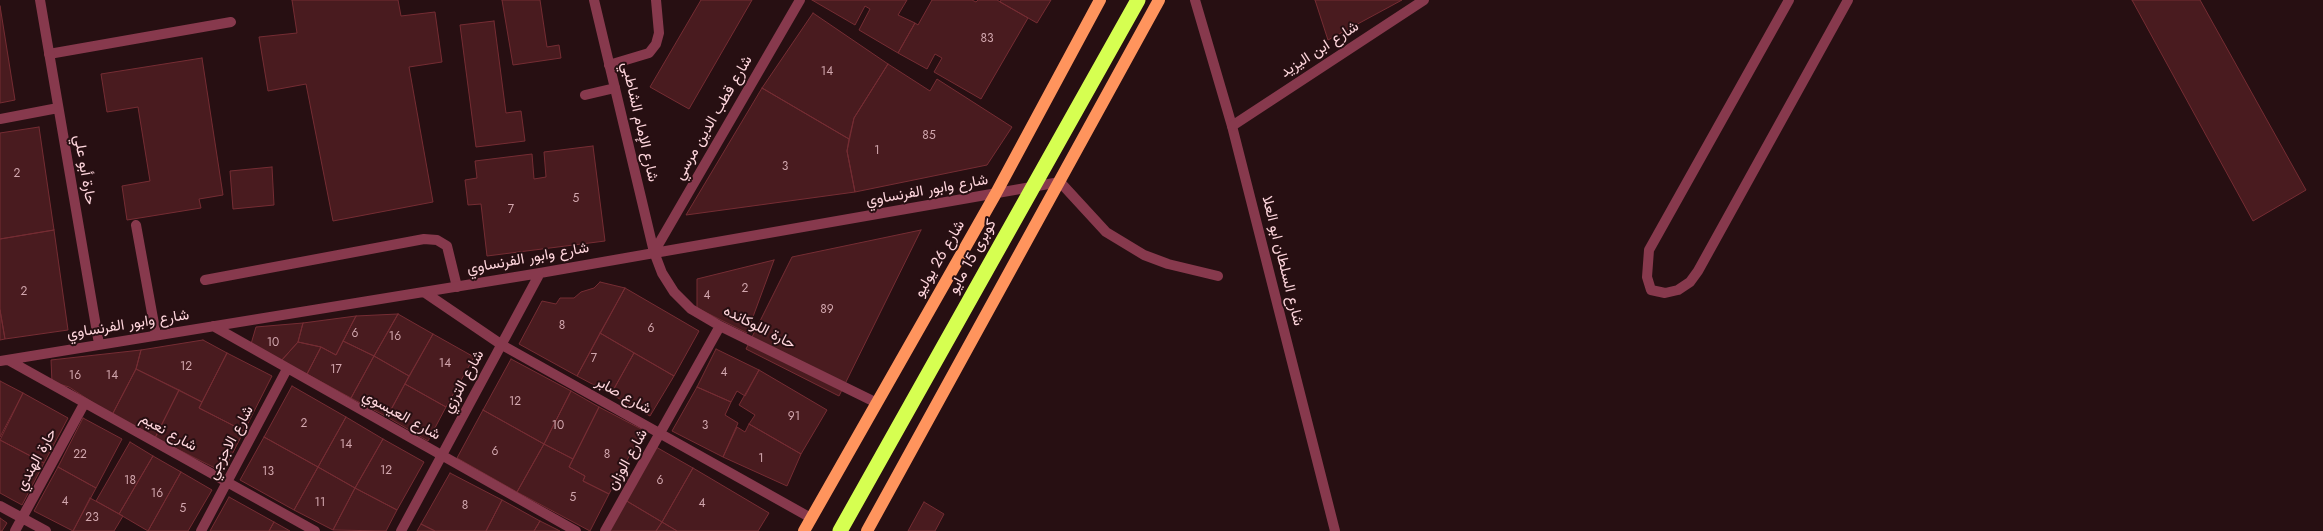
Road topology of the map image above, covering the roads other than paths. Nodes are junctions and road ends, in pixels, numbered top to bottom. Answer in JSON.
{"nodes":[{"id":1,"x":40,"y":0,"type":"edge"},
{"id":2,"x":594,"y":0,"type":"edge"},
{"id":3,"x":656,"y":0,"type":"edge"},
{"id":4,"x":800,"y":0,"type":"edge"},
{"id":5,"x":1100,"y":0,"type":"edge"},
{"id":6,"x":1138,"y":0,"type":"edge"},
{"id":7,"x":1159,"y":0,"type":"edge"},
{"id":8,"x":1195,"y":0,"type":"edge"},
{"id":9,"x":1424,"y":0,"type":"edge"},
{"id":10,"x":1789,"y":0,"type":"edge"},
{"id":11,"x":1848,"y":0,"type":"edge"},
{"id":12,"x":231,"y":22,"type":"dead end"},
{"id":13,"x":49,"y":54,"type":"junction"},
{"id":14,"x":610,"y":65,"type":"junction"},
{"id":15,"x":615,"y":88,"type":"junction"},
{"id":16,"x":584,"y":95,"type":"dead end"},
{"id":17,"x":58,"y":108,"type":"junction"},
{"id":18,"x":0,"y":119,"type":"edge"},
{"id":19,"x":1232,"y":126,"type":"junction"},
{"id":20,"x":1060,"y":182,"type":"junction"},
{"id":21,"x":995,"y":194,"type":"junction"},
{"id":22,"x":136,"y":225,"type":"dead end"},
{"id":23,"x":654,"y":252,"type":"junction"},
{"id":24,"x":540,"y":273,"type":"junction"},
{"id":25,"x":1218,"y":276,"type":"dead end"},
{"id":26,"x":205,"y":280,"type":"dead end"},
{"id":27,"x":457,"y":287,"type":"junction"},
{"id":28,"x":424,"y":292,"type":"junction"},
{"id":29,"x":213,"y":326,"type":"junction"},
{"id":30,"x":720,"y":326,"type":"junction"},
{"id":31,"x":156,"y":335,"type":"junction"},
{"id":32,"x":99,"y":344,"type":"junction"},
{"id":33,"x":502,"y":345,"type":"junction"},
{"id":34,"x":4,"y":360,"type":"edge"},
{"id":35,"x":287,"y":369,"type":"junction"},
{"id":36,"x":876,"y":403,"type":"junction"},
{"id":37,"x":84,"y":404,"type":"junction"},
{"id":38,"x":660,"y":434,"type":"junction"},
{"id":39,"x":441,"y":456,"type":"junction"},
{"id":40,"x":227,"y":482,"type":"junction"},
{"id":41,"x":0,"y":506,"type":"edge"},
{"id":42,"x":22,"y":518,"type":"junction"},
{"id":43,"x":811,"y":518,"type":"junction"},
{"id":44,"x":15,"y":531,"type":"edge"},
{"id":45,"x":46,"y":531,"type":"edge"},
{"id":46,"x":201,"y":531,"type":"edge"},
{"id":47,"x":315,"y":531,"type":"edge"},
{"id":48,"x":401,"y":531,"type":"edge"},
{"id":49,"x":576,"y":531,"type":"edge"},
{"id":50,"x":605,"y":531,"type":"edge"},
{"id":51,"x":804,"y":531,"type":"edge"},
{"id":52,"x":840,"y":531,"type":"edge"},
{"id":53,"x":867,"y":531,"type":"edge"},
{"id":54,"x":1334,"y":531,"type":"edge"}],
"edges":[{"from":1,"to":13,"type":"street","name":"حارة أبو علي"},
{"from":2,"to":14,"type":"street","name":"شارع الإمام الشاطبي"},
{"from":3,"to":14,"type":"street"},
{"from":4,"to":23,"type":"street","name":"شارع قطب الدين مرسي"},
{"from":5,"to":21,"type":"main road","name":"شارع 26 يوليو"},
{"from":6,"to":52,"type":"highway","name":"كوبرى 15 مايو"},
{"from":7,"to":20,"type":"main road"},
{"from":8,"to":19,"type":"street","name":"شارع السلطان ابو العلا"},
{"from":9,"to":19,"type":"street","name":"شارع ابن اليزيد"},
{"from":10,"to":11,"type":"street"},
{"from":12,"to":13,"type":"street"},
{"from":13,"to":17,"type":"street","name":"حارة أبو علي"},
{"from":14,"to":15,"type":"street","name":"شارع الإمام الشاطبي"},
{"from":15,"to":16,"type":"street"},
{"from":15,"to":23,"type":"street","name":"شارع الإمام الشاطبي"},
{"from":17,"to":18,"type":"street"},
{"from":17,"to":32,"type":"street","name":"حارة أبو علي"},
{"from":19,"to":54,"type":"street","name":"شارع السلطان ابو العلا"},
{"from":20,"to":21,"type":"street","name":"شارع وابور الفرنساوي"},
{"from":20,"to":25,"type":"street"},
{"from":20,"to":53,"type":"main road"},
{"from":21,"to":23,"type":"street","name":"شارع وابور الفرنساوي"},
{"from":21,"to":36,"type":"main road","name":"شارع 26 يوليو"},
{"from":22,"to":31,"type":"street"},
{"from":23,"to":24,"type":"street","name":"شارع وابور الفرنساوي"},
{"from":23,"to":30,"type":"street","name":"حارة اللوكانده"},
{"from":24,"to":27,"type":"street","name":"شارع وابور الفرنساوي"},
{"from":24,"to":33,"type":"street","name":"شارع الترزي"},
{"from":26,"to":27,"type":"street"},
{"from":27,"to":28,"type":"street","name":"شارع وابور الفرنساوي"},
{"from":28,"to":29,"type":"street","name":"شارع وابور الفرنساوي"},
{"from":28,"to":33,"type":"street","name":"شارع صابر"},
{"from":29,"to":31,"type":"street","name":"شارع وابور الفرنساوي"},
{"from":29,"to":35,"type":"street","name":"شارع العيسوي"},
{"from":30,"to":36,"type":"street","name":"حارة اللوكانده"},
{"from":30,"to":38,"type":"street","name":"شارع الوزان"},
{"from":31,"to":32,"type":"street","name":"شارع وابور الفرنساوي"},
{"from":32,"to":34,"type":"street","name":"شارع وابور الفرنساوي"},
{"from":33,"to":38,"type":"street","name":"شارع صابر"},
{"from":33,"to":39,"type":"street","name":"شارع الترزي"},
{"from":34,"to":37,"type":"street","name":"شارع نعيم"},
{"from":35,"to":39,"type":"street","name":"شارع العيسوي"},
{"from":35,"to":40,"type":"street","name":"شارع الاجزجي"},
{"from":36,"to":43,"type":"main road","name":"شارع 26 يوليو"},
{"from":37,"to":40,"type":"street","name":"شارع نعيم"},
{"from":37,"to":42,"type":"street","name":"حارة الهندي"},
{"from":38,"to":43,"type":"street","name":"شارع صابر"},
{"from":38,"to":50,"type":"street","name":"شارع الوزان"},
{"from":39,"to":48,"type":"street","name":"شارع الترزي"},
{"from":39,"to":49,"type":"street","name":"شارع العيسوي"},
{"from":40,"to":46,"type":"street","name":"شارع الاجزجي"},
{"from":40,"to":47,"type":"street","name":"شارع نعيم"},
{"from":41,"to":42,"type":"street"},
{"from":42,"to":44,"type":"street","name":"حارة الهندي"},
{"from":42,"to":45,"type":"street"},
{"from":43,"to":51,"type":"main road","name":"شارع 26 يوليو"}]}
